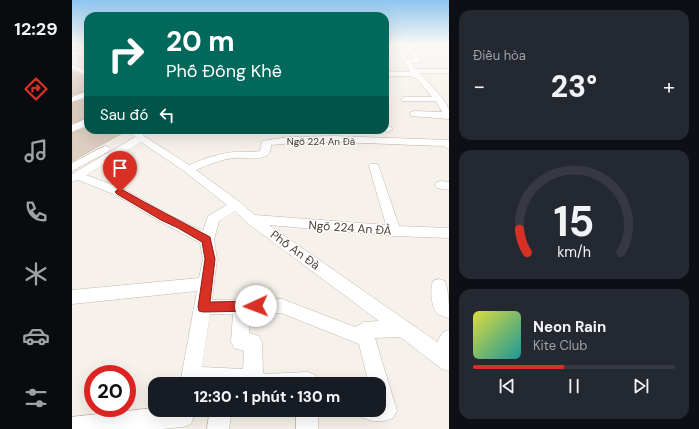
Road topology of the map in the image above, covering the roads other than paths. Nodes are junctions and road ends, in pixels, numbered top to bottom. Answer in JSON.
{"nodes":[{"id":1,"x":409,"y":65,"type":"edge"},
{"id":2,"x":72,"y":66,"type":"edge"},
{"id":3,"x":411,"y":68,"type":"junction"},
{"id":4,"x":449,"y":70,"type":"edge"},
{"id":5,"x":84,"y":72,"type":"edge"},
{"id":6,"x":389,"y":74,"type":"edge"},
{"id":7,"x":419,"y":77,"type":"junction"},
{"id":8,"x":84,"y":95,"type":"edge"},
{"id":9,"x":404,"y":99,"type":"dead end"},
{"id":10,"x":439,"y":99,"type":"junction"},
{"id":11,"x":72,"y":100,"type":"edge"},
{"id":12,"x":414,"y":114,"type":"dead end"},
{"id":13,"x":449,"y":115,"type":"edge"},
{"id":14,"x":84,"y":123,"type":"edge"},
{"id":15,"x":72,"y":129,"type":"edge"},
{"id":16,"x":135,"y":134,"type":"edge"},
{"id":17,"x":138,"y":134,"type":"edge"},
{"id":18,"x":344,"y":135,"type":"edge"},
{"id":19,"x":448,"y":144,"type":"edge"},
{"id":20,"x":374,"y":166,"type":"dead end"},
{"id":21,"x":188,"y":169,"type":"junction"},
{"id":22,"x":74,"y":174,"type":"edge"},
{"id":23,"x":237,"y":206,"type":"junction"},
{"id":24,"x":250,"y":218,"type":"junction"},
{"id":25,"x":394,"y":231,"type":"junction"},
{"id":26,"x":449,"y":233,"type":"edge"},
{"id":27,"x":207,"y":240,"type":"junction"},
{"id":28,"x":206,"y":284,"type":"junction"},
{"id":29,"x":439,"y":286,"type":"dead end"},
{"id":30,"x":72,"y":297,"type":"edge"},
{"id":31,"x":203,"y":307,"type":"junction"},
{"id":32,"x":242,"y":307,"type":"junction"},
{"id":33,"x":449,"y":312,"type":"edge"},
{"id":34,"x":405,"y":329,"type":"junction"},
{"id":35,"x":364,"y":330,"type":"junction"},
{"id":36,"x":449,"y":338,"type":"edge"},
{"id":37,"x":444,"y":358,"type":"edge"},
{"id":38,"x":192,"y":377,"type":"edge"},
{"id":39,"x":253,"y":377,"type":"edge"},
{"id":40,"x":377,"y":377,"type":"edge"},
{"id":41,"x":219,"y":417,"type":"edge"},
{"id":42,"x":307,"y":417,"type":"edge"},
{"id":43,"x":182,"y":418,"type":"edge"},
{"id":44,"x":72,"y":428,"type":"edge"},
{"id":45,"x":218,"y":429,"type":"edge"},
{"id":46,"x":306,"y":429,"type":"edge"}],
"edges":[{"from":1,"to":3,"type":"street"},
{"from":2,"to":5,"type":"street"},
{"from":3,"to":4,"type":"street"},
{"from":3,"to":7,"type":"street"},
{"from":6,"to":7,"type":"street"},
{"from":7,"to":10,"type":"street"},
{"from":8,"to":11,"type":"street"},
{"from":9,"to":10,"type":"street"},
{"from":10,"to":13,"type":"street"},
{"from":12,"to":13,"type":"street"},
{"from":14,"to":15,"type":"street"},
{"from":16,"to":22,"type":"street"},
{"from":17,"to":21,"type":"street","name":"Phố An Đà"},
{"from":18,"to":19,"type":"street","name":"Ngõ 224 An Đà"},
{"from":18,"to":21,"type":"street","name":"Ngõ 224 An Đà"},
{"from":20,"to":25,"type":"street"},
{"from":21,"to":23,"type":"street","name":"Phố An Đà"},
{"from":22,"to":27,"type":"street"},
{"from":23,"to":24,"type":"street","name":"Phố An Đà"},
{"from":23,"to":27,"type":"street"},
{"from":24,"to":25,"type":"street","name":"Ngõ 224 An ĐÀ"},
{"from":24,"to":34,"type":"street","name":"Phố An Đà"},
{"from":25,"to":26,"type":"street","name":"Ngõ 224 An ĐÀ"},
{"from":27,"to":28,"type":"street"},
{"from":28,"to":30,"type":"street"},
{"from":28,"to":31,"type":"street"},
{"from":29,"to":33,"type":"street"},
{"from":31,"to":32,"type":"street"},
{"from":31,"to":38,"type":"street"},
{"from":32,"to":35,"type":"street"},
{"from":32,"to":39,"type":"street"},
{"from":34,"to":35,"type":"street"},
{"from":34,"to":37,"type":"street","name":"Phố An Đà"},
{"from":35,"to":40,"type":"street"},
{"from":36,"to":37,"type":"street"},
{"from":41,"to":45,"type":"street"},
{"from":42,"to":46,"type":"street"},
{"from":43,"to":44,"type":"street"}]}
